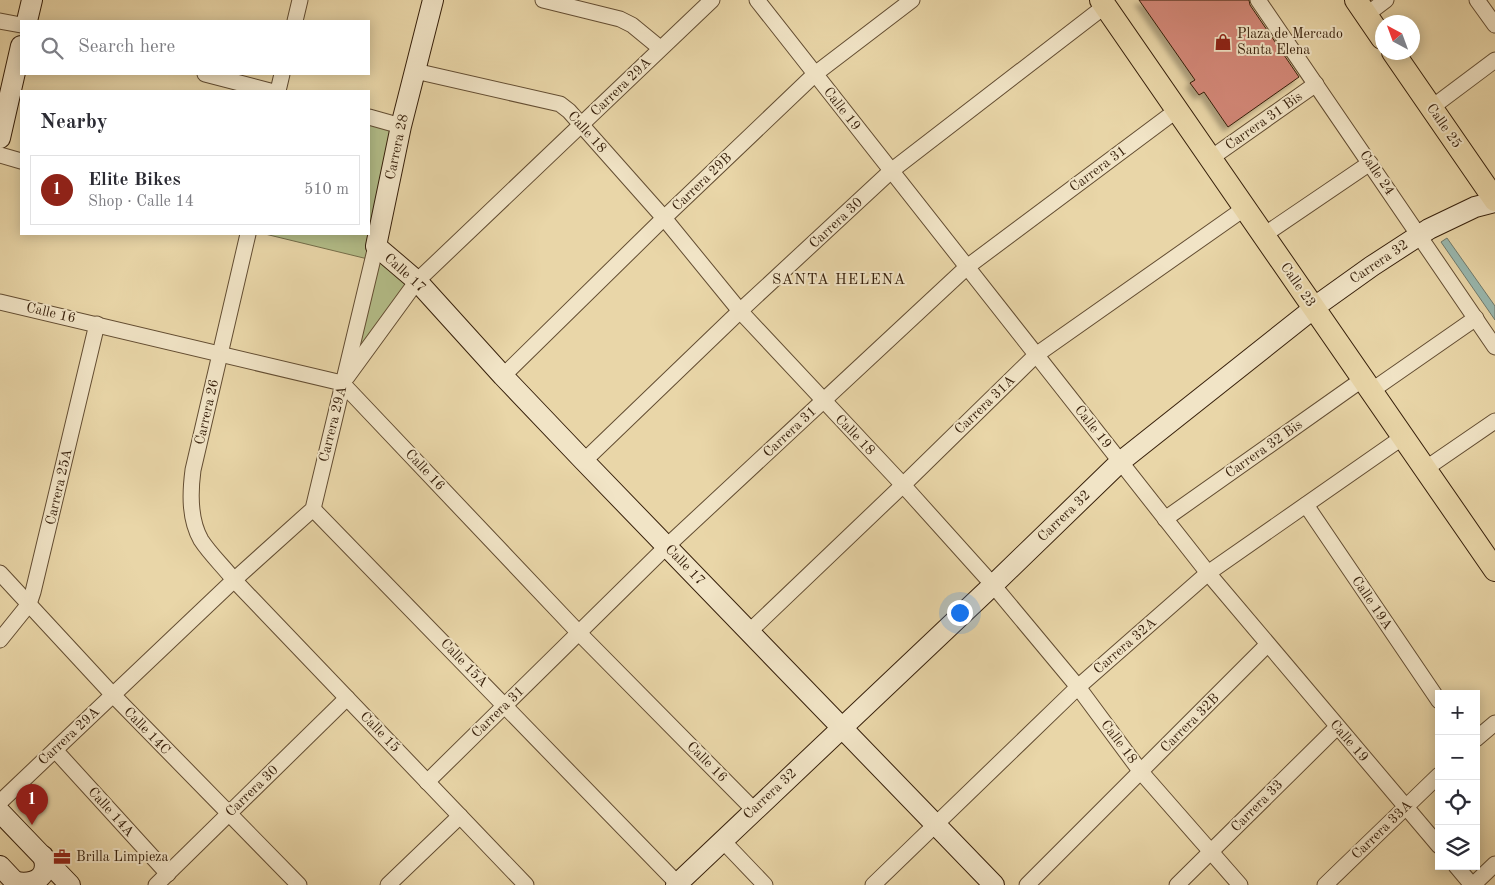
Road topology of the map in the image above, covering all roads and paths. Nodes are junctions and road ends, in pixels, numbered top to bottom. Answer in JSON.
{"nodes":[{"id":1,"x":32,"y":0,"type":"edge"},
{"id":2,"x":300,"y":0,"type":"edge"},
{"id":3,"x":433,"y":0,"type":"edge"},
{"id":4,"x":543,"y":0,"type":"edge"},
{"id":5,"x":712,"y":0,"type":"edge"},
{"id":6,"x":757,"y":0,"type":"edge"},
{"id":7,"x":912,"y":0,"type":"edge"},
{"id":8,"x":1258,"y":0,"type":"edge"},
{"id":9,"x":1386,"y":0,"type":"edge"},
{"id":10,"x":1477,"y":0,"type":"edge"},
{"id":11,"x":1103,"y":3,"type":"edge"},
{"id":12,"x":1361,"y":7,"type":"edge"},
{"id":13,"x":27,"y":20,"type":"edge"},
{"id":14,"x":295,"y":20,"type":"edge"},
{"id":15,"x":0,"y":21,"type":"edge"},
{"id":16,"x":1495,"y":25,"type":"edge"},
{"id":17,"x":20,"y":26,"type":"edge"},
{"id":18,"x":1375,"y":28,"type":"edge"},
{"id":19,"x":660,"y":48,"type":"junction"},
{"id":20,"x":20,"y":50,"type":"edge"},
{"id":21,"x":1398,"y":60,"type":"edge"},
{"id":22,"x":1495,"y":60,"type":"edge"},
{"id":23,"x":415,"y":71,"type":"junction"},
{"id":24,"x":815,"y":74,"type":"junction"},
{"id":25,"x":209,"y":75,"type":"edge"},
{"id":26,"x":282,"y":75,"type":"edge"},
{"id":27,"x":1316,"y":84,"type":"junction"},
{"id":28,"x":266,"y":90,"type":"edge"},
{"id":29,"x":278,"y":90,"type":"edge"},
{"id":30,"x":1431,"y":108,"type":"junction"},
{"id":31,"x":1177,"y":110,"type":"junction"},
{"id":32,"x":370,"y":117,"type":"edge"},
{"id":33,"x":401,"y":126,"type":"junction"},
{"id":34,"x":581,"y":126,"type":"junction"},
{"id":35,"x":0,"y":138,"type":"edge"},
{"id":36,"x":0,"y":155,"type":"edge"},
{"id":37,"x":1211,"y":158,"type":"junction"},
{"id":38,"x":20,"y":161,"type":"edge"},
{"id":39,"x":1370,"y":163,"type":"junction"},
{"id":40,"x":891,"y":171,"type":"junction"},
{"id":41,"x":1495,"y":201,"type":"edge"},
{"id":42,"x":1245,"y":208,"type":"junction"},
{"id":43,"x":664,"y":218,"type":"junction"},
{"id":44,"x":1424,"y":232,"type":"junction"},
{"id":45,"x":248,"y":235,"type":"edge"},
{"id":46,"x":1264,"y":235,"type":"junction"},
{"id":47,"x":376,"y":246,"type":"junction"},
{"id":48,"x":967,"y":267,"type":"junction"},
{"id":49,"x":417,"y":281,"type":"junction"},
{"id":50,"x":0,"y":302,"type":"edge"},
{"id":51,"x":1314,"y":308,"type":"junction"},
{"id":52,"x":740,"y":311,"type":"junction"},
{"id":53,"x":1476,"y":318,"type":"junction"},
{"id":54,"x":97,"y":324,"type":"junction"},
{"id":55,"x":1495,"y":347,"type":"edge"},
{"id":56,"x":221,"y":355,"type":"junction"},
{"id":57,"x":1036,"y":355,"type":"junction"},
{"id":58,"x":503,"y":376,"type":"junction"},
{"id":59,"x":342,"y":383,"type":"junction"},
{"id":60,"x":1367,"y":385,"type":"junction"},
{"id":61,"x":823,"y":401,"type":"junction"},
{"id":62,"x":1495,"y":421,"type":"edge"},
{"id":63,"x":1403,"y":437,"type":"junction"},
{"id":64,"x":584,"y":461,"type":"junction"},
{"id":65,"x":1120,"y":462,"type":"junction"},
{"id":66,"x":1425,"y":469,"type":"junction"},
{"id":67,"x":903,"y":485,"type":"junction"},
{"id":68,"x":1306,"y":504,"type":"junction"},
{"id":69,"x":313,"y":508,"type":"junction"},
{"id":70,"x":1165,"y":519,"type":"junction"},
{"id":71,"x":667,"y":546,"type":"junction"},
{"id":72,"x":1495,"y":570,"type":"edge"},
{"id":73,"x":0,"y":573,"type":"edge"},
{"id":74,"x":1208,"y":573,"type":"junction"},
{"id":75,"x":234,"y":580,"type":"junction"},
{"id":76,"x":993,"y":585,"type":"junction"},
{"id":77,"x":29,"y":604,"type":"junction"},
{"id":78,"x":750,"y":631,"type":"junction"},
{"id":79,"x":579,"y":633,"type":"junction"},
{"id":80,"x":0,"y":640,"type":"edge"},
{"id":81,"x":1267,"y":645,"type":"junction"},
{"id":82,"x":1078,"y":687,"type":"junction"},
{"id":83,"x":113,"y":695,"type":"junction"},
{"id":84,"x":1435,"y":695,"type":"edge"},
{"id":85,"x":347,"y":698,"type":"junction"},
{"id":86,"x":505,"y":705,"type":"junction"},
{"id":87,"x":1495,"y":723,"type":"edge"},
{"id":88,"x":842,"y":727,"type":"junction"},
{"id":89,"x":1337,"y":727,"type":"junction"},
{"id":90,"x":1480,"y":736,"type":"edge"},
{"id":91,"x":55,"y":750,"type":"junction"},
{"id":92,"x":1140,"y":772,"type":"junction"},
{"id":93,"x":1435,"y":779,"type":"edge"},
{"id":94,"x":427,"y":782,"type":"junction"},
{"id":95,"x":0,"y":802,"type":"edge"},
{"id":96,"x":1406,"y":807,"type":"junction"},
{"id":97,"x":754,"y":810,"type":"junction"},
{"id":98,"x":0,"y":812,"type":"edge"},
{"id":99,"x":228,"y":814,"type":"junction"},
{"id":100,"x":460,"y":816,"type":"junction"},
{"id":101,"x":936,"y":824,"type":"junction"},
{"id":102,"x":722,"y":840,"type":"junction"},
{"id":103,"x":1435,"y":841,"type":"edge"},
{"id":104,"x":1210,"y":852,"type":"junction"},
{"id":105,"x":42,"y":856,"type":"junction"},
{"id":106,"x":1495,"y":864,"type":"edge"},
{"id":107,"x":0,"y":866,"type":"edge"},
{"id":108,"x":1460,"y":870,"type":"edge"},
{"id":109,"x":168,"y":874,"type":"junction"},
{"id":110,"x":17,"y":884,"type":"edge"},
{"id":111,"x":676,"y":884,"type":"edge"},
{"id":112,"x":70,"y":885,"type":"edge"},
{"id":113,"x":156,"y":885,"type":"edge"},
{"id":114,"x":299,"y":885,"type":"edge"},
{"id":115,"x":388,"y":885,"type":"edge"},
{"id":116,"x":526,"y":885,"type":"edge"},
{"id":117,"x":765,"y":885,"type":"edge"},
{"id":118,"x":873,"y":885,"type":"edge"},
{"id":119,"x":994,"y":885,"type":"edge"},
{"id":120,"x":1027,"y":885,"type":"edge"},
{"id":121,"x":1177,"y":885,"type":"edge"},
{"id":122,"x":1240,"y":885,"type":"edge"},
{"id":123,"x":1326,"y":885,"type":"edge"},
{"id":124,"x":1473,"y":885,"type":"edge"}],
"edges":[{"from":1,"to":13,"type":"street"},
{"from":2,"to":14,"type":"street"},
{"from":3,"to":23,"type":"street","name":"Carrera 28"},
{"from":4,"to":19,"type":"street"},
{"from":5,"to":19,"type":"street","name":"Carrera 29A"},
{"from":6,"to":24,"type":"street","name":"Calle 19"},
{"from":7,"to":24,"type":"street","name":"Carrera 29B"},
{"from":8,"to":27,"type":"street","name":"Calle 24"},
{"from":9,"to":12,"type":"street"},
{"from":10,"to":16,"type":"street"},
{"from":11,"to":31,"type":"main road","name":"Calle 23"},
{"from":11,"to":40,"type":"street","name":"Carrera 30"},
{"from":12,"to":18,"type":"main road"},
{"from":15,"to":17,"type":"street"},
{"from":19,"to":34,"type":"street","name":"Carrera 29A"},
{"from":20,"to":35,"type":"street"},
{"from":21,"to":30,"type":"main road","name":"Calle 25"},
{"from":22,"to":30,"type":"street"},
{"from":23,"to":33,"type":"street","name":"Carrera 28"},
{"from":23,"to":34,"type":"street","name":"Calle 18"},
{"from":24,"to":40,"type":"street","name":"Calle 19"},
{"from":24,"to":43,"type":"street","name":"Carrera 29B"},
{"from":25,"to":28,"type":"street"},
{"from":26,"to":29,"type":"street"},
{"from":27,"to":37,"type":"street","name":"Carrera 31 Bis"},
{"from":27,"to":39,"type":"street","name":"Calle 24"},
{"from":30,"to":41,"type":"main road","name":"Calle 25"},
{"from":31,"to":37,"type":"main road","name":"Calle 23"},
{"from":31,"to":48,"type":"street","name":"Carrera 31"},
{"from":32,"to":33,"type":"street"},
{"from":33,"to":47,"type":"street","name":"Carrera 28"},
{"from":34,"to":43,"type":"street","name":"Calle 18"},
{"from":34,"to":49,"type":"street","name":"Carrera 29A"},
{"from":36,"to":38,"type":"street"},
{"from":37,"to":42,"type":"main road","name":"Calle 23"},
{"from":39,"to":44,"type":"street","name":"Calle 24"},
{"from":39,"to":46,"type":"street"},
{"from":40,"to":48,"type":"street","name":"Calle 19"},
{"from":40,"to":52,"type":"street","name":"Carrera 30"},
{"from":41,"to":44,"type":"street","name":"Carrera 32"},
{"from":42,"to":46,"type":"main road","name":"Calle 23"},
{"from":42,"to":57,"type":"street","name":"Carrera 31A"},
{"from":43,"to":52,"type":"street","name":"Calle 18"},
{"from":43,"to":58,"type":"street","name":"Carrera 29B"},
{"from":44,"to":51,"type":"street","name":"Carrera 32"},
{"from":44,"to":53,"type":"street","name":"Calle 24"},
{"from":45,"to":56,"type":"street","name":"Carrera 26"},
{"from":46,"to":51,"type":"main road","name":"Calle 23"},
{"from":47,"to":49,"type":"street","name":"Calle 17"},
{"from":47,"to":59,"type":"street","name":"Carrera 28"},
{"from":48,"to":57,"type":"street","name":"Calle 19"},
{"from":48,"to":61,"type":"street","name":"Carrera 31"},
{"from":49,"to":58,"type":"street","name":"Calle 17"},
{"from":49,"to":59,"type":"street","name":"Carrera 29A"},
{"from":50,"to":54,"type":"street","name":"Calle 16"},
{"from":51,"to":60,"type":"main road","name":"Calle 23"},
{"from":51,"to":65,"type":"street","name":"Carrera 32"},
{"from":52,"to":61,"type":"street","name":"Calle 18"},
{"from":52,"to":64,"type":"street","name":"Carrera 30"},
{"from":53,"to":55,"type":"street","name":"Calle 24"},
{"from":53,"to":60,"type":"street","name":"Carrera 32 Bis"},
{"from":54,"to":56,"type":"street","name":"Calle 16"},
{"from":54,"to":77,"type":"street","name":"Carrera 25A"},
{"from":56,"to":59,"type":"street","name":"Calle 16"},
{"from":56,"to":75,"type":"street","name":"Carrera 26"},
{"from":57,"to":65,"type":"street","name":"Calle 19"},
{"from":57,"to":67,"type":"street","name":"Carrera 31A"},
{"from":58,"to":64,"type":"street","name":"Calle 17"},
{"from":59,"to":69,"type":"street","name":"Carrera 29A"},
{"from":59,"to":79,"type":"street","name":"Calle 16"},
{"from":60,"to":63,"type":"main road","name":"Calle 23"},
{"from":60,"to":70,"type":"street","name":"Carrera 32 Bis"},
{"from":61,"to":67,"type":"street","name":"Calle 18"},
{"from":61,"to":71,"type":"street","name":"Carrera 31"},
{"from":62,"to":66,"type":"street"},
{"from":63,"to":66,"type":"main road","name":"Calle 23"},
{"from":63,"to":68,"type":"street","name":"Carrera 32A"},
{"from":64,"to":71,"type":"street","name":"Calle 17"},
{"from":65,"to":70,"type":"street","name":"Calle 19"},
{"from":65,"to":76,"type":"street","name":"Carrera 32"},
{"from":66,"to":72,"type":"main road","name":"Calle 23"},
{"from":67,"to":76,"type":"street","name":"Calle 18"},
{"from":67,"to":78,"type":"street","name":"Carrera 31A"},
{"from":68,"to":74,"type":"street","name":"Carrera 32A"},
{"from":68,"to":84,"type":"street","name":"Calle 19A"},
{"from":69,"to":75,"type":"street","name":"Carrera 29A"},
{"from":69,"to":86,"type":"street","name":"Calle 15A"},
{"from":70,"to":74,"type":"street","name":"Calle 19"},
{"from":71,"to":78,"type":"street","name":"Calle 17"},
{"from":71,"to":79,"type":"street","name":"Carrera 31"},
{"from":73,"to":77,"type":"street","name":"Calle 14C"},
{"from":74,"to":81,"type":"street","name":"Calle 19"},
{"from":74,"to":82,"type":"street","name":"Carrera 32A"},
{"from":75,"to":83,"type":"street","name":"Carrera 29A"},
{"from":75,"to":85,"type":"street","name":"Calle 15"},
{"from":76,"to":82,"type":"street","name":"Calle 18"},
{"from":76,"to":88,"type":"street","name":"Carrera 32"},
{"from":77,"to":80,"type":"street","name":"Carrera 25A"},
{"from":77,"to":83,"type":"street","name":"Calle 14C"},
{"from":78,"to":88,"type":"street","name":"Calle 17"},
{"from":79,"to":86,"type":"street","name":"Carrera 31"},
{"from":79,"to":97,"type":"street","name":"Calle 16"},
{"from":81,"to":89,"type":"street","name":"Calle 19"},
{"from":81,"to":92,"type":"street","name":"Carrera 32B"},
{"from":82,"to":92,"type":"street","name":"Calle 18"},
{"from":82,"to":101,"type":"street","name":"Carrera 32A"},
{"from":83,"to":91,"type":"street","name":"Carrera 29A"},
{"from":83,"to":99,"type":"street","name":"Calle 14C"},
{"from":85,"to":94,"type":"street","name":"Calle 15"},
{"from":85,"to":99,"type":"street","name":"Carrera 30"},
{"from":86,"to":94,"type":"street","name":"Carrera 31"},
{"from":86,"to":111,"type":"street","name":"Calle 15A"},
{"from":87,"to":90,"type":"street"},
{"from":88,"to":97,"type":"street","name":"Carrera 32"},
{"from":88,"to":101,"type":"street","name":"Calle 17"},
{"from":89,"to":96,"type":"street","name":"Calle 19"},
{"from":89,"to":104,"type":"street","name":"Carrera 33"},
{"from":91,"to":95,"type":"street","name":"Carrera 29A"},
{"from":91,"to":109,"type":"street","name":"Calle 14A"},
{"from":92,"to":104,"type":"street","name":"Calle 18"},
{"from":92,"to":120,"type":"street","name":"Carrera 32B"},
{"from":93,"to":96,"type":"street","name":"Carrera 33A"},
{"from":94,"to":100,"type":"street","name":"Calle 15"},
{"from":96,"to":103,"type":"street","name":"Calle 19"},
{"from":96,"to":123,"type":"street","name":"Carrera 33A"},
{"from":97,"to":102,"type":"street","name":"Carrera 32"},
{"from":98,"to":105,"type":"street"},
{"from":99,"to":109,"type":"street","name":"Carrera 30"},
{"from":99,"to":114,"type":"street","name":"Calle 14C"},
{"from":100,"to":115,"type":"street"},
{"from":100,"to":116,"type":"street","name":"Calle 15"},
{"from":101,"to":118,"type":"street","name":"Carrera 32A"},
{"from":101,"to":119,"type":"street","name":"Calle 17"},
{"from":102,"to":111,"type":"street","name":"Carrera 32"},
{"from":102,"to":117,"type":"street"},
{"from":104,"to":121,"type":"street","name":"Carrera 33"},
{"from":104,"to":122,"type":"street","name":"Calle 18"},
{"from":105,"to":110,"type":"street"},
{"from":105,"to":112,"type":"street"},
{"from":106,"to":124,"type":"street"},
{"from":107,"to":110,"type":"street"},
{"from":108,"to":124,"type":"street"},
{"from":109,"to":113,"type":"street","name":"Carrera 30"}]}
